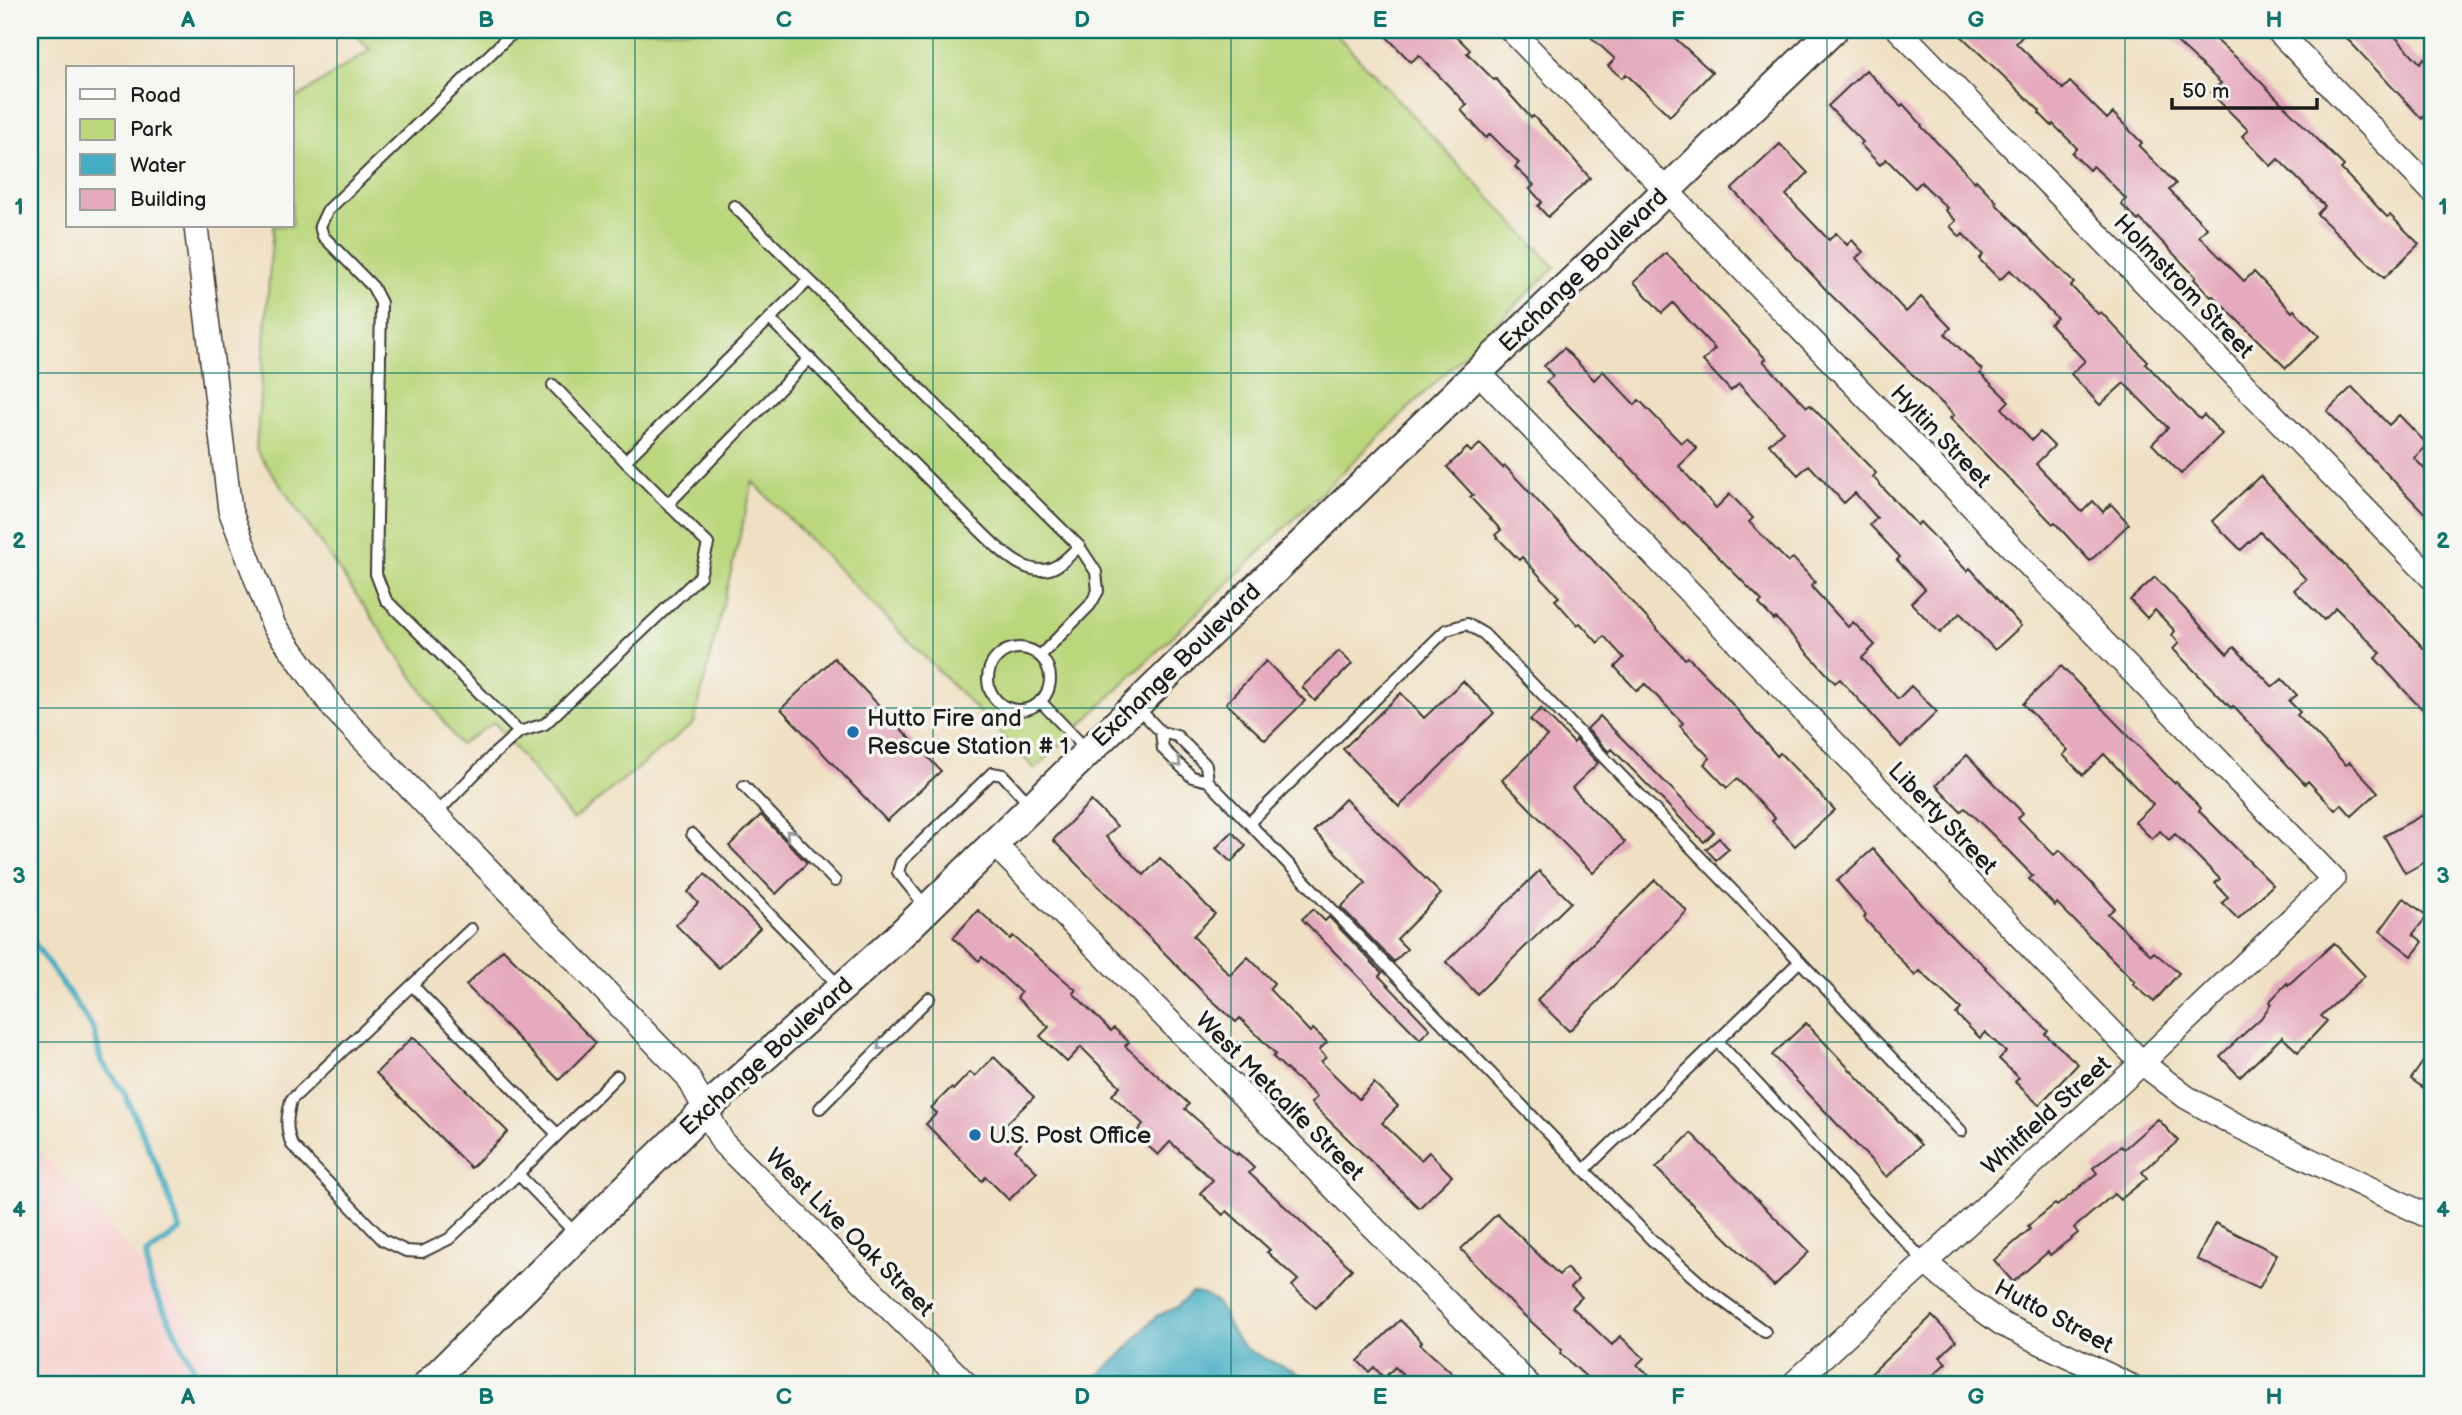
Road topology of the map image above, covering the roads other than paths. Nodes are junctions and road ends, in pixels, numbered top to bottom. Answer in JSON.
{"nodes":[{"id":1,"x":519,"y":30,"type":"edge"},
{"id":2,"x":1511,"y":30,"type":"edge"},
{"id":3,"x":1833,"y":30,"type":"edge"},
{"id":4,"x":1899,"y":30,"type":"edge"},
{"id":5,"x":2277,"y":30,"type":"edge"},
{"id":6,"x":1667,"y":190,"type":"junction"},
{"id":7,"x":2432,"y":191,"type":"edge"},
{"id":8,"x":734,"y":206,"type":"dead end"},
{"id":9,"x":196,"y":228,"type":"edge"},
{"id":10,"x":809,"y":280,"type":"junction"},
{"id":11,"x":770,"y":319,"type":"junction"},
{"id":12,"x":810,"y":358,"type":"junction"},
{"id":13,"x":1478,"y":372,"type":"junction"},
{"id":14,"x":553,"y":386,"type":"dead end"},
{"id":15,"x":625,"y":461,"type":"junction"},
{"id":16,"x":668,"y":504,"type":"junction"},
{"id":17,"x":1079,"y":546,"type":"junction"},
{"id":18,"x":2432,"y":578,"type":"edge"},
{"id":19,"x":1040,"y":656,"type":"junction"},
{"id":20,"x":1040,"y":701,"type":"junction"},
{"id":21,"x":1135,"y":705,"type":"junction"},
{"id":22,"x":519,"y":732,"type":"junction"},
{"id":23,"x":1161,"y":732,"type":"junction"},
{"id":24,"x":1088,"y":751,"type":"junction"},
{"id":25,"x":1208,"y":781,"type":"junction"},
{"id":26,"x":744,"y":786,"type":"dead end"},
{"id":27,"x":1031,"y":806,"type":"junction"},
{"id":28,"x":435,"y":815,"type":"junction"},
{"id":29,"x":1249,"y":823,"type":"junction"},
{"id":30,"x":692,"y":834,"type":"dead end"},
{"id":31,"x":993,"y":843,"type":"junction"},
{"id":32,"x":2333,"y":879,"type":"joint"},
{"id":33,"x":835,"y":881,"type":"dead end"},
{"id":34,"x":927,"y":908,"type":"junction"},
{"id":35,"x":471,"y":929,"type":"dead end"},
{"id":36,"x":1800,"y":961,"type":"junction"},
{"id":37,"x":412,"y":985,"type":"junction"},
{"id":38,"x":841,"y":988,"type":"junction"},
{"id":39,"x":929,"y":998,"type":"dead end"},
{"id":40,"x":1717,"y":1041,"type":"junction"},
{"id":41,"x":2142,"y":1063,"type":"junction"},
{"id":42,"x":617,"y":1076,"type":"dead end"},
{"id":43,"x":820,"y":1108,"type":"dead end"},
{"id":44,"x":706,"y":1109,"type":"junction"},
{"id":45,"x":1961,"y":1131,"type":"dead end"},
{"id":46,"x":557,"y":1134,"type":"junction"},
{"id":47,"x":1584,"y":1170,"type":"junction"},
{"id":48,"x":519,"y":1174,"type":"junction"},
{"id":49,"x":2432,"y":1218,"type":"edge"},
{"id":50,"x":578,"y":1236,"type":"junction"},
{"id":51,"x":1925,"y":1262,"type":"junction"},
{"id":52,"x":1765,"y":1332,"type":"dead end"},
{"id":53,"x":2099,"y":1379,"type":"edge"},
{"id":54,"x":428,"y":1385,"type":"edge"},
{"id":55,"x":967,"y":1385,"type":"edge"},
{"id":56,"x":1529,"y":1385,"type":"edge"},
{"id":57,"x":1792,"y":1385,"type":"edge"},
{"id":58,"x":2129,"y":1385,"type":"edge"}],
"edges":[{"from":1,"to":22,"type":"lane"},
{"from":2,"to":6,"type":"street","name":"Hyltin Street"},
{"from":3,"to":6,"type":"street","name":"Exchange Boulevard"},
{"from":4,"to":18,"type":"street","name":"Holmstrom Street"},
{"from":5,"to":7,"type":"street"},
{"from":6,"to":13,"type":"street","name":"Exchange Boulevard"},
{"from":6,"to":32,"type":"street","name":"Hyltin Street"},
{"from":8,"to":10,"type":"lane"},
{"from":9,"to":28,"type":"street","name":"West Live Oak Street"},
{"from":10,"to":11,"type":"lane"},
{"from":10,"to":17,"type":"lane"},
{"from":11,"to":12,"type":"lane"},
{"from":11,"to":15,"type":"lane"},
{"from":12,"to":16,"type":"lane"},
{"from":12,"to":17,"type":"lane"},
{"from":13,"to":21,"type":"street","name":"Exchange Boulevard"},
{"from":13,"to":41,"type":"street","name":"Liberty Street"},
{"from":14,"to":15,"type":"lane"},
{"from":15,"to":16,"type":"lane"},
{"from":16,"to":22,"type":"lane"},
{"from":17,"to":19,"type":"lane"},
{"from":19,"to":20,"type":"lane"},
{"from":19,"to":20,"type":"lane"},
{"from":20,"to":24,"type":"lane"},
{"from":21,"to":23,"type":"lane"},
{"from":21,"to":24,"type":"street","name":"Exchange Boulevard"},
{"from":22,"to":28,"type":"lane"},
{"from":23,"to":25,"type":"lane"},
{"from":23,"to":25,"type":"lane","one_way":true},
{"from":24,"to":27,"type":"street","name":"Exchange Boulevard"},
{"from":25,"to":29,"type":"lane"},
{"from":33,"to":26,"type":"lane","one_way":true},
{"from":27,"to":31,"type":"street","name":"Exchange Boulevard"},
{"from":27,"to":34,"type":"lane"},
{"from":28,"to":44,"type":"street","name":"West Live Oak Street"},
{"from":29,"to":36,"type":"lane"},
{"from":29,"to":47,"type":"lane"},
{"from":30,"to":38,"type":"lane"},
{"from":31,"to":34,"type":"street","name":"Exchange Boulevard"},
{"from":31,"to":56,"type":"street","name":"West Metcalfe Street"},
{"from":32,"to":41,"type":"street","name":"Whitfield Street"},
{"from":34,"to":38,"type":"street","name":"Exchange Boulevard"},
{"from":35,"to":37,"type":"lane"},
{"from":36,"to":40,"type":"lane"},
{"from":36,"to":45,"type":"lane"},
{"from":37,"to":46,"type":"lane"},
{"from":37,"to":48,"type":"lane"},
{"from":38,"to":44,"type":"street","name":"Exchange Boulevard"},
{"from":39,"to":43,"type":"lane","one_way":true},
{"from":40,"to":47,"type":"lane"},
{"from":40,"to":51,"type":"lane"},
{"from":41,"to":49,"type":"street","name":"Liberty Street"},
{"from":41,"to":51,"type":"street","name":"Whitfield Street"},
{"from":42,"to":46,"type":"lane"},
{"from":44,"to":50,"type":"street","name":"Exchange Boulevard"},
{"from":44,"to":55,"type":"street","name":"West Live Oak Street"},
{"from":46,"to":48,"type":"lane"},
{"from":47,"to":52,"type":"lane"},
{"from":48,"to":50,"type":"lane"},
{"from":50,"to":54,"type":"street","name":"Exchange Boulevard"},
{"from":51,"to":53,"type":"street","name":"Hutto Street"},
{"from":51,"to":57,"type":"street","name":"Whitfield Street"},
{"from":53,"to":58,"type":"street","name":"Hutto Street"}]}
